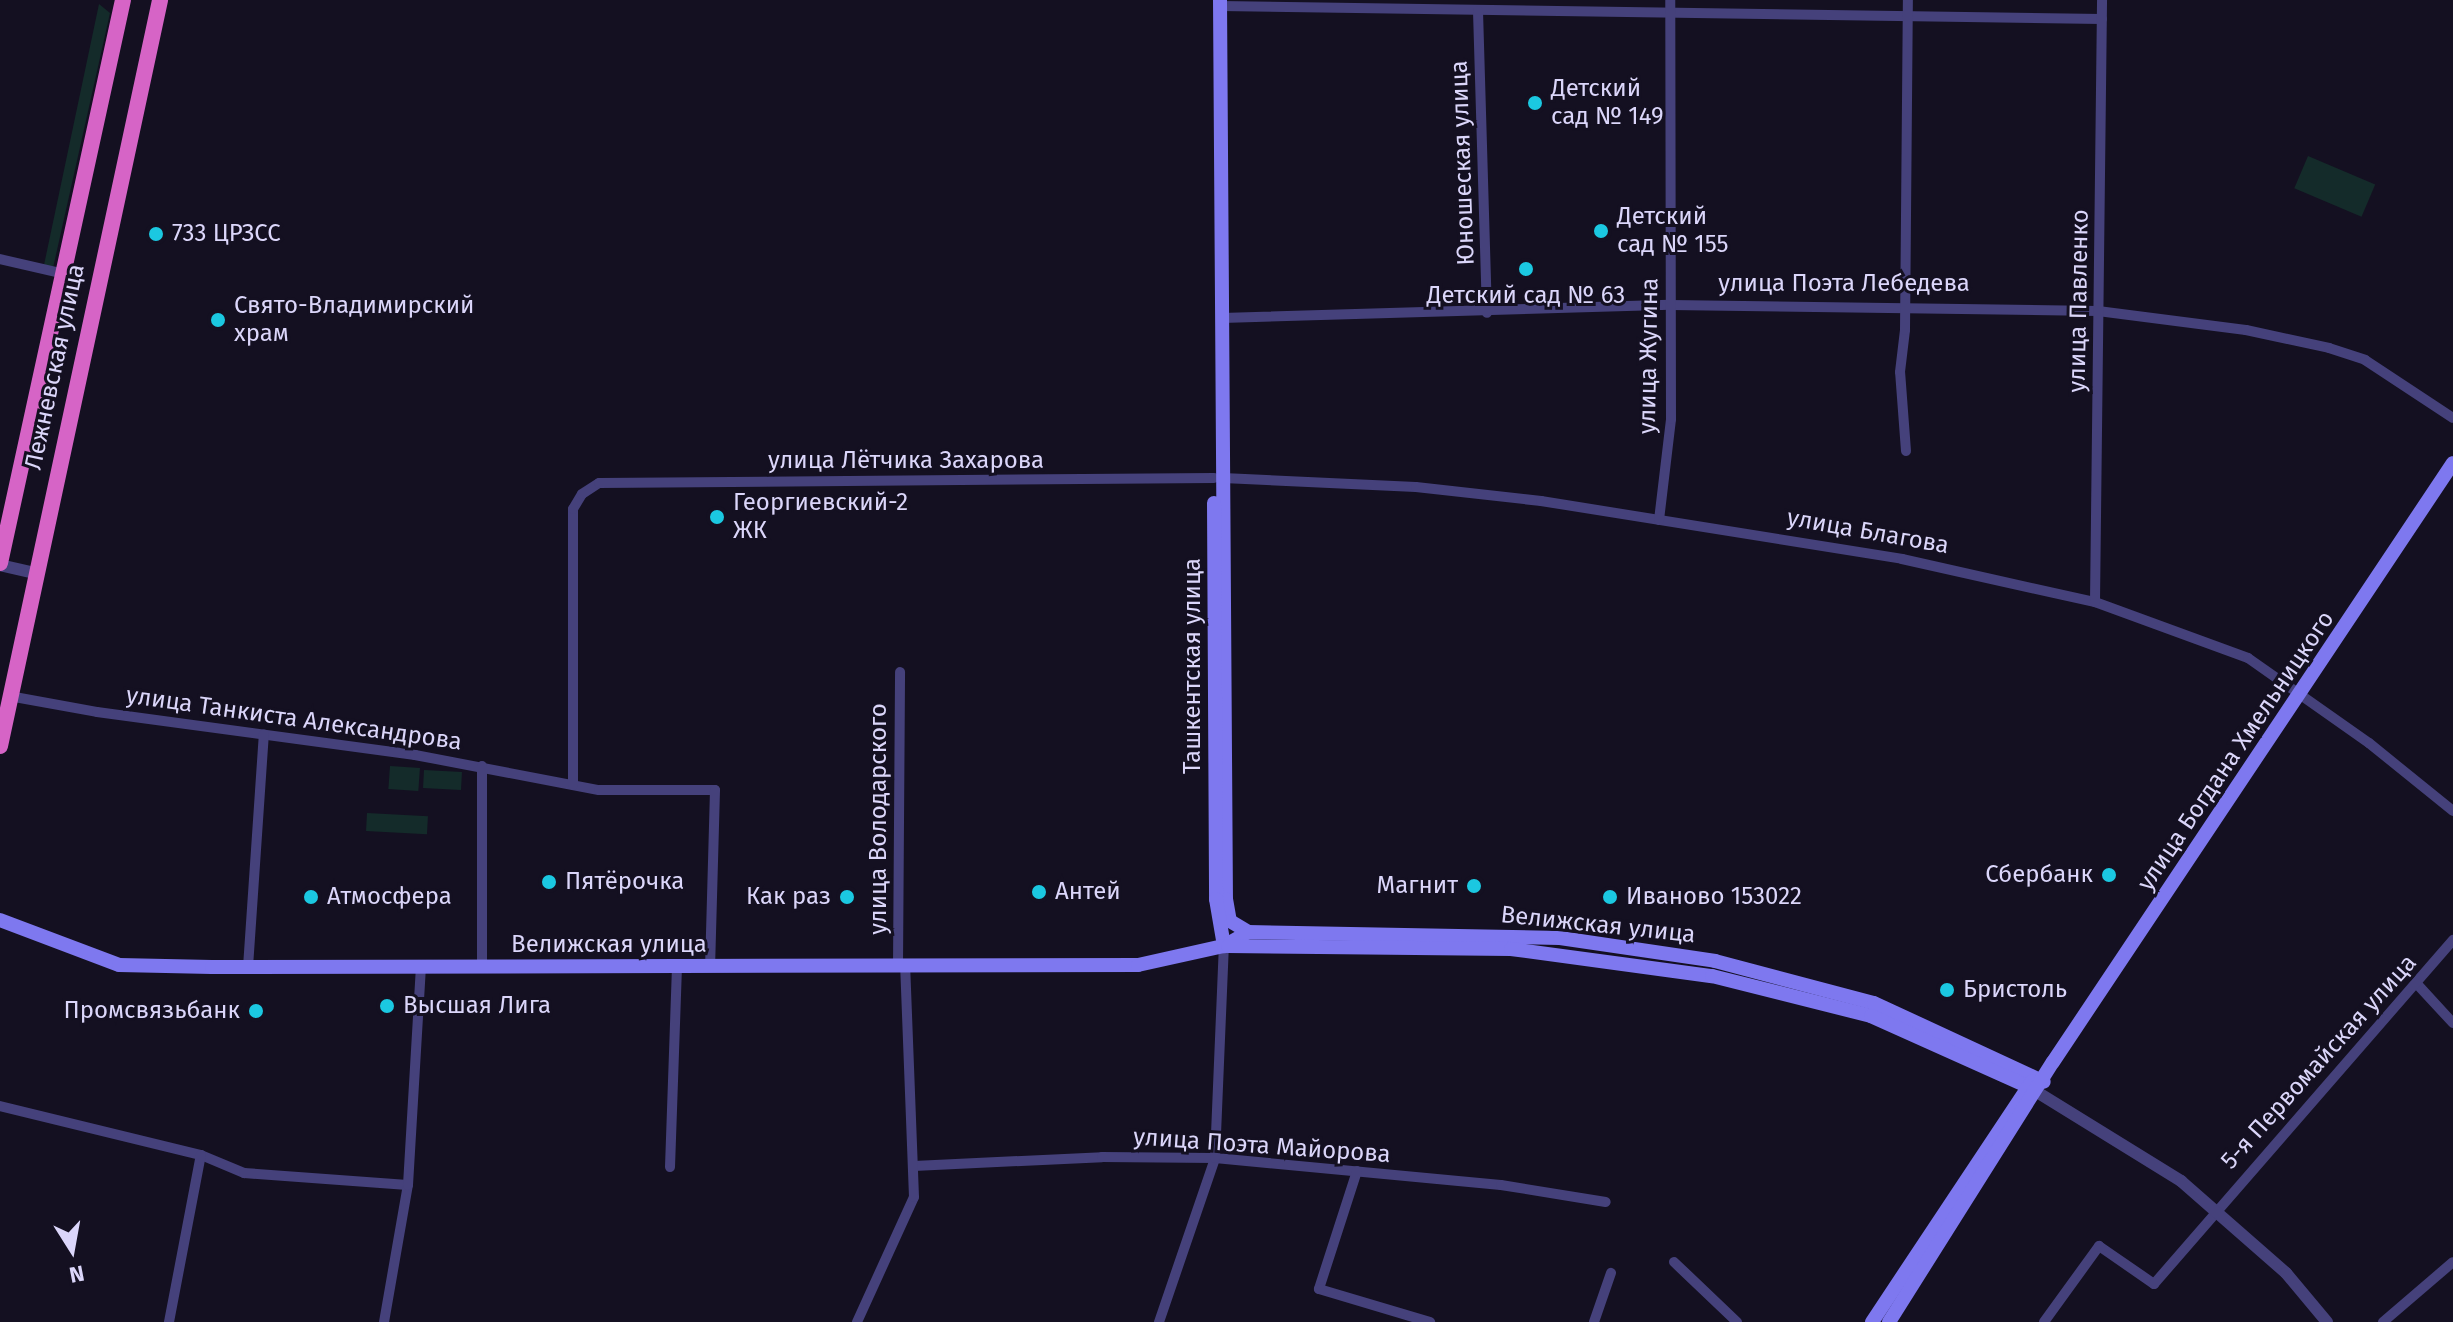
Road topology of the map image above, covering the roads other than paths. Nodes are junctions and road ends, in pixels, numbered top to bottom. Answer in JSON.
{"nodes":[{"id":1,"x":123,"y":0,"type":"edge"},
{"id":2,"x":160,"y":0,"type":"edge"},
{"id":3,"x":1670,"y":0,"type":"edge"},
{"id":4,"x":1908,"y":0,"type":"edge"},
{"id":5,"x":2102,"y":0,"type":"edge"},
{"id":6,"x":1215,"y":3,"type":"edge"},
{"id":7,"x":1478,"y":11,"type":"junction"},
{"id":8,"x":1670,"y":13,"type":"junction"},
{"id":9,"x":1908,"y":14,"type":"junction"},
{"id":10,"x":2102,"y":19,"type":"junction"},
{"id":11,"x":0,"y":259,"type":"edge"},
{"id":12,"x":65,"y":274,"type":"junction"},
{"id":13,"x":1670,"y":305,"type":"junction"},
{"id":14,"x":1905,"y":306,"type":"junction"},
{"id":15,"x":2098,"y":311,"type":"junction"},
{"id":16,"x":1487,"y":313,"type":"junction"},
{"id":17,"x":1217,"y":318,"type":"junction"},
{"id":18,"x":2453,"y":418,"type":"edge"},
{"id":19,"x":1906,"y":451,"type":"dead end"},
{"id":20,"x":2453,"y":463,"type":"edge"},
{"id":21,"x":1218,"y":478,"type":"junction"},
{"id":22,"x":1659,"y":520,"type":"junction"},
{"id":23,"x":0,"y":564,"type":"edge"},
{"id":24,"x":34,"y":573,"type":"junction"},
{"id":25,"x":2095,"y":602,"type":"junction"},
{"id":26,"x":900,"y":672,"type":"dead end"},
{"id":27,"x":2301,"y":693,"type":"junction"},
{"id":28,"x":9,"y":696,"type":"junction"},
{"id":29,"x":264,"y":735,"type":"junction"},
{"id":30,"x":0,"y":746,"type":"edge"},
{"id":31,"x":482,"y":766,"type":"junction"},
{"id":32,"x":573,"y":785,"type":"junction"},
{"id":33,"x":2453,"y":811,"type":"edge"},
{"id":34,"x":0,"y":920,"type":"edge"},
{"id":35,"x":1238,"y":940,"type":"junction"},
{"id":36,"x":2453,"y":940,"type":"edge"},
{"id":37,"x":421,"y":966,"type":"junction"},
{"id":38,"x":677,"y":966,"type":"junction"},
{"id":39,"x":710,"y":966,"type":"junction"},
{"id":40,"x":902,"y":966,"type":"junction"},
{"id":41,"x":248,"y":967,"type":"junction"},
{"id":42,"x":482,"y":967,"type":"junction"},
{"id":43,"x":2417,"y":984,"type":"junction"},
{"id":44,"x":2453,"y":1023,"type":"edge"},
{"id":45,"x":2036,"y":1084,"type":"junction"},
{"id":46,"x":0,"y":1106,"type":"edge"},
{"id":47,"x":201,"y":1155,"type":"junction"},
{"id":48,"x":1215,"y":1158,"type":"junction"},
{"id":49,"x":914,"y":1166,"type":"junction"},
{"id":50,"x":670,"y":1167,"type":"dead end"},
{"id":51,"x":1357,"y":1171,"type":"junction"},
{"id":52,"x":408,"y":1185,"type":"junction"},
{"id":53,"x":1606,"y":1202,"type":"dead end"},
{"id":54,"x":2214,"y":1210,"type":"junction"},
{"id":55,"x":1674,"y":1262,"type":"dead end"},
{"id":56,"x":2453,"y":1262,"type":"edge"},
{"id":57,"x":1611,"y":1273,"type":"dead end"},
{"id":58,"x":169,"y":1322,"type":"edge"},
{"id":59,"x":384,"y":1322,"type":"edge"},
{"id":60,"x":857,"y":1322,"type":"edge"},
{"id":61,"x":1159,"y":1322,"type":"edge"},
{"id":62,"x":1430,"y":1322,"type":"edge"},
{"id":63,"x":1594,"y":1322,"type":"edge"},
{"id":64,"x":1737,"y":1322,"type":"edge"},
{"id":65,"x":1872,"y":1322,"type":"edge"},
{"id":66,"x":1889,"y":1322,"type":"edge"},
{"id":67,"x":2044,"y":1322,"type":"edge"},
{"id":68,"x":2327,"y":1322,"type":"edge"},
{"id":69,"x":2383,"y":1322,"type":"edge"}],
"edges":[{"from":1,"to":12,"type":"highway","name":"Лежневская улица"},
{"from":2,"to":24,"type":"highway","name":"Лежневская улица"},
{"from":3,"to":8,"type":"street","name":"улица Жугина"},
{"from":4,"to":9,"type":"street"},
{"from":5,"to":10,"type":"street","name":"улица Павленко"},
{"from":6,"to":7,"type":"street"},
{"from":6,"to":17,"type":"main road","name":"Ташкентская улица"},
{"from":7,"to":8,"type":"street"},
{"from":7,"to":16,"type":"street","name":"Юношеская улица"},
{"from":8,"to":9,"type":"street"},
{"from":8,"to":13,"type":"street","name":"улица Жугина"},
{"from":9,"to":10,"type":"street"},
{"from":9,"to":14,"type":"street"},
{"from":10,"to":15,"type":"street","name":"улица Павленко"},
{"from":11,"to":12,"type":"street"},
{"from":12,"to":23,"type":"highway","name":"Лежневская улица"},
{"from":13,"to":14,"type":"street","name":"улица Поэта Лебедева"},
{"from":13,"to":16,"type":"street","name":"улица Поэта Лебедева"},
{"from":13,"to":22,"type":"street","name":"улица Жугина"},
{"from":14,"to":15,"type":"street","name":"улица Поэта Лебедева"},
{"from":14,"to":19,"type":"street"},
{"from":15,"to":18,"type":"street","name":"улица Поэта Лебедева"},
{"from":15,"to":25,"type":"street","name":"улица Павленко"},
{"from":16,"to":17,"type":"street","name":"улица Поэта Лебедева"},
{"from":17,"to":21,"type":"main road","name":"Ташкентская улица"},
{"from":20,"to":27,"type":"main road","name":"улица Богдана Хмельницкого"},
{"from":21,"to":22,"type":"street","name":"улица Благова"},
{"from":21,"to":32,"type":"street","name":"улица Лётчика Захарова"},
{"from":21,"to":35,"type":"main road","name":"Ташкентская улица"},
{"from":21,"to":35,"type":"main road","name":"Ташкентская улица"},
{"from":22,"to":25,"type":"street","name":"улица Благова"},
{"from":23,"to":24,"type":"street"},
{"from":24,"to":28,"type":"highway","name":"Лежневская улица"},
{"from":25,"to":27,"type":"street","name":"улица Благова"},
{"from":26,"to":40,"type":"street","name":"улица Володарского"},
{"from":27,"to":33,"type":"street","name":"улица Благова"},
{"from":27,"to":45,"type":"main road","name":"улица Богдана Хмельницкого"},
{"from":28,"to":29,"type":"street","name":"улица Танкиста Александрова"},
{"from":28,"to":30,"type":"highway","name":"Лежневская улица"},
{"from":29,"to":31,"type":"street","name":"улица Танкиста Александрова"},
{"from":29,"to":41,"type":"street"},
{"from":31,"to":32,"type":"street","name":"улица Танкиста Александрова"},
{"from":31,"to":42,"type":"street"},
{"from":32,"to":39,"type":"street","name":"улица Танкиста Александрова"},
{"from":34,"to":41,"type":"main road","name":"Велижская улица"},
{"from":35,"to":40,"type":"main road","name":"Велижская улица"},
{"from":35,"to":45,"type":"main road","name":"Велижская улица"},
{"from":35,"to":48,"type":"street","name":"Ташкентская улица"},
{"from":36,"to":43,"type":"street","name":"5-я Первомайская улица"},
{"from":37,"to":41,"type":"main road","name":"Велижская улица"},
{"from":37,"to":42,"type":"main road","name":"Велижская улица"},
{"from":37,"to":52,"type":"street"},
{"from":38,"to":39,"type":"main road","name":"Велижская улица"},
{"from":38,"to":42,"type":"main road","name":"Велижская улица"},
{"from":38,"to":50,"type":"street"},
{"from":39,"to":40,"type":"main road","name":"Велижская улица"},
{"from":40,"to":49,"type":"street","name":"улица Володарского"},
{"from":43,"to":44,"type":"street"},
{"from":43,"to":54,"type":"street","name":"5-я Первомайская улица"},
{"from":45,"to":54,"type":"street"},
{"from":45,"to":65,"type":"main road","name":"улица Богдана Хмельницкого"},
{"from":45,"to":66,"type":"main road","name":"улица Богдана Хмельницкого"},
{"from":46,"to":47,"type":"street"},
{"from":47,"to":52,"type":"street"},
{"from":47,"to":58,"type":"street"},
{"from":48,"to":49,"type":"street","name":"улица Поэта Майорова"},
{"from":48,"to":51,"type":"street","name":"улица Поэта Майорова"},
{"from":48,"to":61,"type":"street","name":"Ташкентская улица"},
{"from":49,"to":60,"type":"street","name":"улица Володарского"},
{"from":51,"to":53,"type":"street","name":"улица Поэта Майорова"},
{"from":51,"to":62,"type":"street"},
{"from":52,"to":59,"type":"street"},
{"from":54,"to":67,"type":"street","name":"5-я Первомайская улица"},
{"from":54,"to":68,"type":"street"},
{"from":55,"to":64,"type":"street"},
{"from":56,"to":69,"type":"street"},
{"from":57,"to":63,"type":"street"}]}
